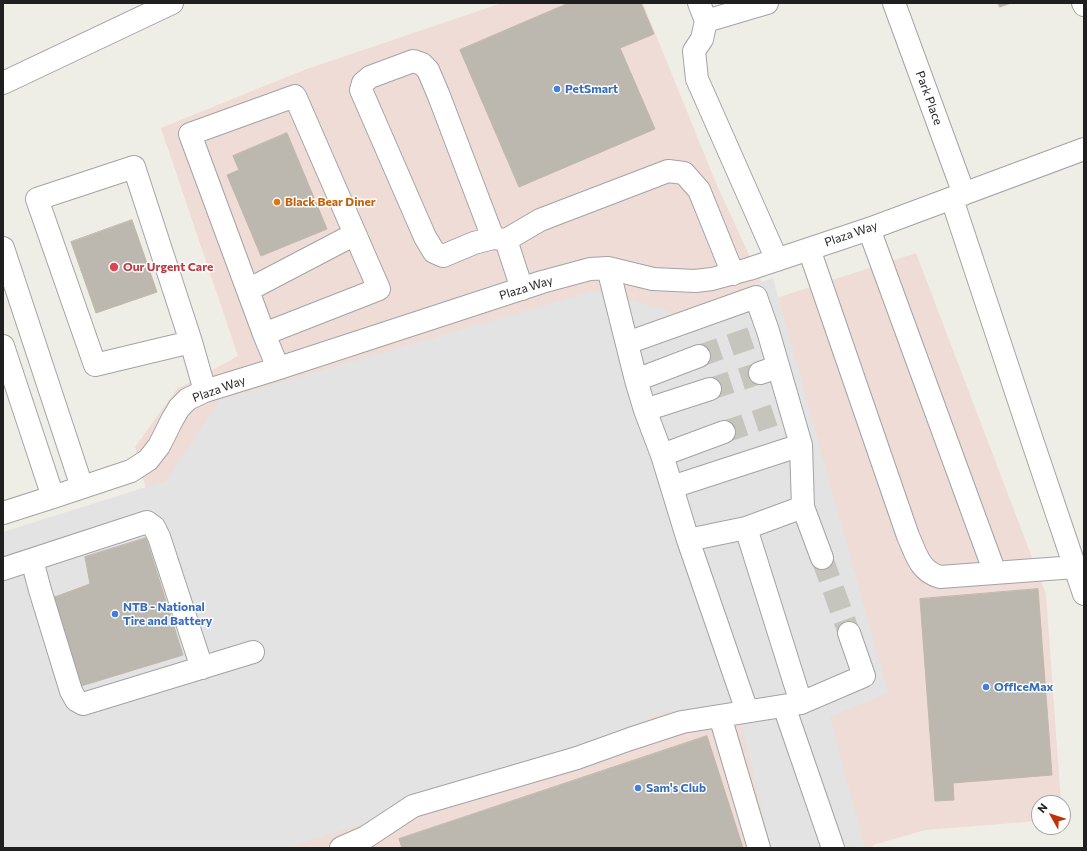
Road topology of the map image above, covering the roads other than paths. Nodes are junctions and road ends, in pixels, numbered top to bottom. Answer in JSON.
{"nodes":[{"id":1,"x":172,"y":3,"type":"edge"},
{"id":2,"x":766,"y":3,"type":"edge"},
{"id":3,"x":894,"y":3,"type":"edge"},
{"id":4,"x":702,"y":12,"type":"edge"},
{"id":5,"x":3,"y":83,"type":"edge"},
{"id":6,"x":1084,"y":149,"type":"edge"},
{"id":7,"x":958,"y":196,"type":"junction"},
{"id":8,"x":869,"y":229,"type":"junction"},
{"id":9,"x":355,"y":234,"type":"junction"},
{"id":10,"x":499,"y":239,"type":"junction"},
{"id":11,"x":3,"y":248,"type":"edge"},
{"id":12,"x":810,"y":249,"type":"junction"},
{"id":13,"x":777,"y":260,"type":"junction"},
{"id":14,"x":608,"y":268,"type":"junction"},
{"id":15,"x":733,"y":274,"type":"junction"},
{"id":16,"x":522,"y":289,"type":"junction"},
{"id":17,"x":248,"y":290,"type":"junction"},
{"id":18,"x":264,"y":334,"type":"junction"},
{"id":19,"x":191,"y":342,"type":"junction"},
{"id":20,"x":627,"y":343,"type":"junction"},
{"id":21,"x":3,"y":346,"type":"edge"},
{"id":22,"x":700,"y":356,"type":"tunnel mouth"},
{"id":23,"x":278,"y":368,"type":"junction"},
{"id":24,"x":636,"y":380,"type":"junction"},
{"id":25,"x":710,"y":389,"type":"tunnel mouth"},
{"id":26,"x":205,"y":391,"type":"junction"},
{"id":27,"x":645,"y":410,"type":"junction"},
{"id":28,"x":724,"y":432,"type":"tunnel mouth"},
{"id":29,"x":801,"y":445,"type":"junction"},
{"id":30,"x":662,"y":455,"type":"junction"},
{"id":31,"x":672,"y":486,"type":"junction"},
{"id":32,"x":82,"y":487,"type":"junction"},
{"id":33,"x":53,"y":497,"type":"junction"},
{"id":34,"x":803,"y":507,"type":"junction"},
{"id":35,"x":3,"y":513,"type":"edge"},
{"id":36,"x":746,"y":528,"type":"junction"},
{"id":37,"x":688,"y":540,"type":"junction"},
{"id":38,"x":822,"y":558,"type":"tunnel mouth"},
{"id":39,"x":32,"y":560,"type":"junction"},
{"id":40,"x":1074,"y":567,"type":"junction"},
{"id":41,"x":3,"y":569,"type":"edge"},
{"id":42,"x":994,"y":573,"type":"junction"},
{"id":43,"x":1084,"y":594,"type":"edge"},
{"id":44,"x":849,"y":634,"type":"tunnel mouth"},
{"id":45,"x":253,"y":652,"type":"dead end"},
{"id":46,"x":202,"y":668,"type":"junction"},
{"id":47,"x":793,"y":704,"type":"junction"},
{"id":48,"x":747,"y":711,"type":"junction"},
{"id":49,"x":720,"y":716,"type":"junction"},
{"id":50,"x":340,"y":848,"type":"edge"},
{"id":51,"x":759,"y":848,"type":"edge"},
{"id":52,"x":833,"y":848,"type":"edge"}],
"edges":[{"from":1,"to":5,"type":"street"},
{"from":2,"to":4,"type":"street"},
{"from":3,"to":7,"type":"street","name":"Park Place"},
{"from":4,"to":13,"type":"street"},
{"from":6,"to":7,"type":"street","name":"Plaza Way"},
{"from":7,"to":8,"type":"street","name":"Plaza Way"},
{"from":7,"to":40,"type":"street","name":"Park Place"},
{"from":8,"to":12,"type":"street","name":"Plaza Way"},
{"from":8,"to":42,"type":"street"},
{"from":9,"to":17,"type":"street"},
{"from":9,"to":17,"type":"street"},
{"from":9,"to":18,"type":"street"},
{"from":10,"to":10,"type":"street"},
{"from":10,"to":15,"type":"street"},
{"from":10,"to":16,"type":"street"},
{"from":11,"to":32,"type":"street"},
{"from":12,"to":13,"type":"street","name":"Plaza Way"},
{"from":12,"to":42,"type":"street"},
{"from":13,"to":15,"type":"street","name":"Plaza Way"},
{"from":14,"to":15,"type":"street","name":"Plaza Way"},
{"from":14,"to":16,"type":"street","name":"Plaza Way"},
{"from":14,"to":20,"type":"street"},
{"from":16,"to":23,"type":"street","name":"Plaza Way"},
{"from":17,"to":18,"type":"street"},
{"from":18,"to":23,"type":"street"},
{"from":19,"to":19,"type":"street"},
{"from":19,"to":26,"type":"street"},
{"from":20,"to":24,"type":"street"},
{"from":20,"to":29,"type":"street"},
{"from":21,"to":33,"type":"street"},
{"from":22,"to":24,"type":"street"},
{"from":23,"to":26,"type":"street","name":"Plaza Way"},
{"from":24,"to":27,"type":"street"},
{"from":25,"to":27,"type":"street"},
{"from":26,"to":32,"type":"street","name":"Plaza Way"},
{"from":27,"to":30,"type":"street"},
{"from":28,"to":30,"type":"street"},
{"from":29,"to":31,"type":"street"},
{"from":29,"to":34,"type":"street"},
{"from":30,"to":31,"type":"street"},
{"from":31,"to":37,"type":"street"},
{"from":32,"to":33,"type":"street","name":"Plaza Way"},
{"from":33,"to":35,"type":"street","name":"Plaza Way"},
{"from":34,"to":36,"type":"street"},
{"from":34,"to":38,"type":"street"},
{"from":36,"to":37,"type":"street"},
{"from":36,"to":47,"type":"street"},
{"from":37,"to":48,"type":"street"},
{"from":39,"to":41,"type":"street"},
{"from":39,"to":46,"type":"street"},
{"from":39,"to":46,"type":"street"},
{"from":40,"to":42,"type":"street"},
{"from":40,"to":43,"type":"street","name":"Park Place"},
{"from":44,"to":47,"type":"street"},
{"from":45,"to":46,"type":"street"},
{"from":47,"to":48,"type":"street"},
{"from":47,"to":52,"type":"street"},
{"from":48,"to":49,"type":"street"},
{"from":49,"to":50,"type":"street"},
{"from":49,"to":51,"type":"street"}]}
